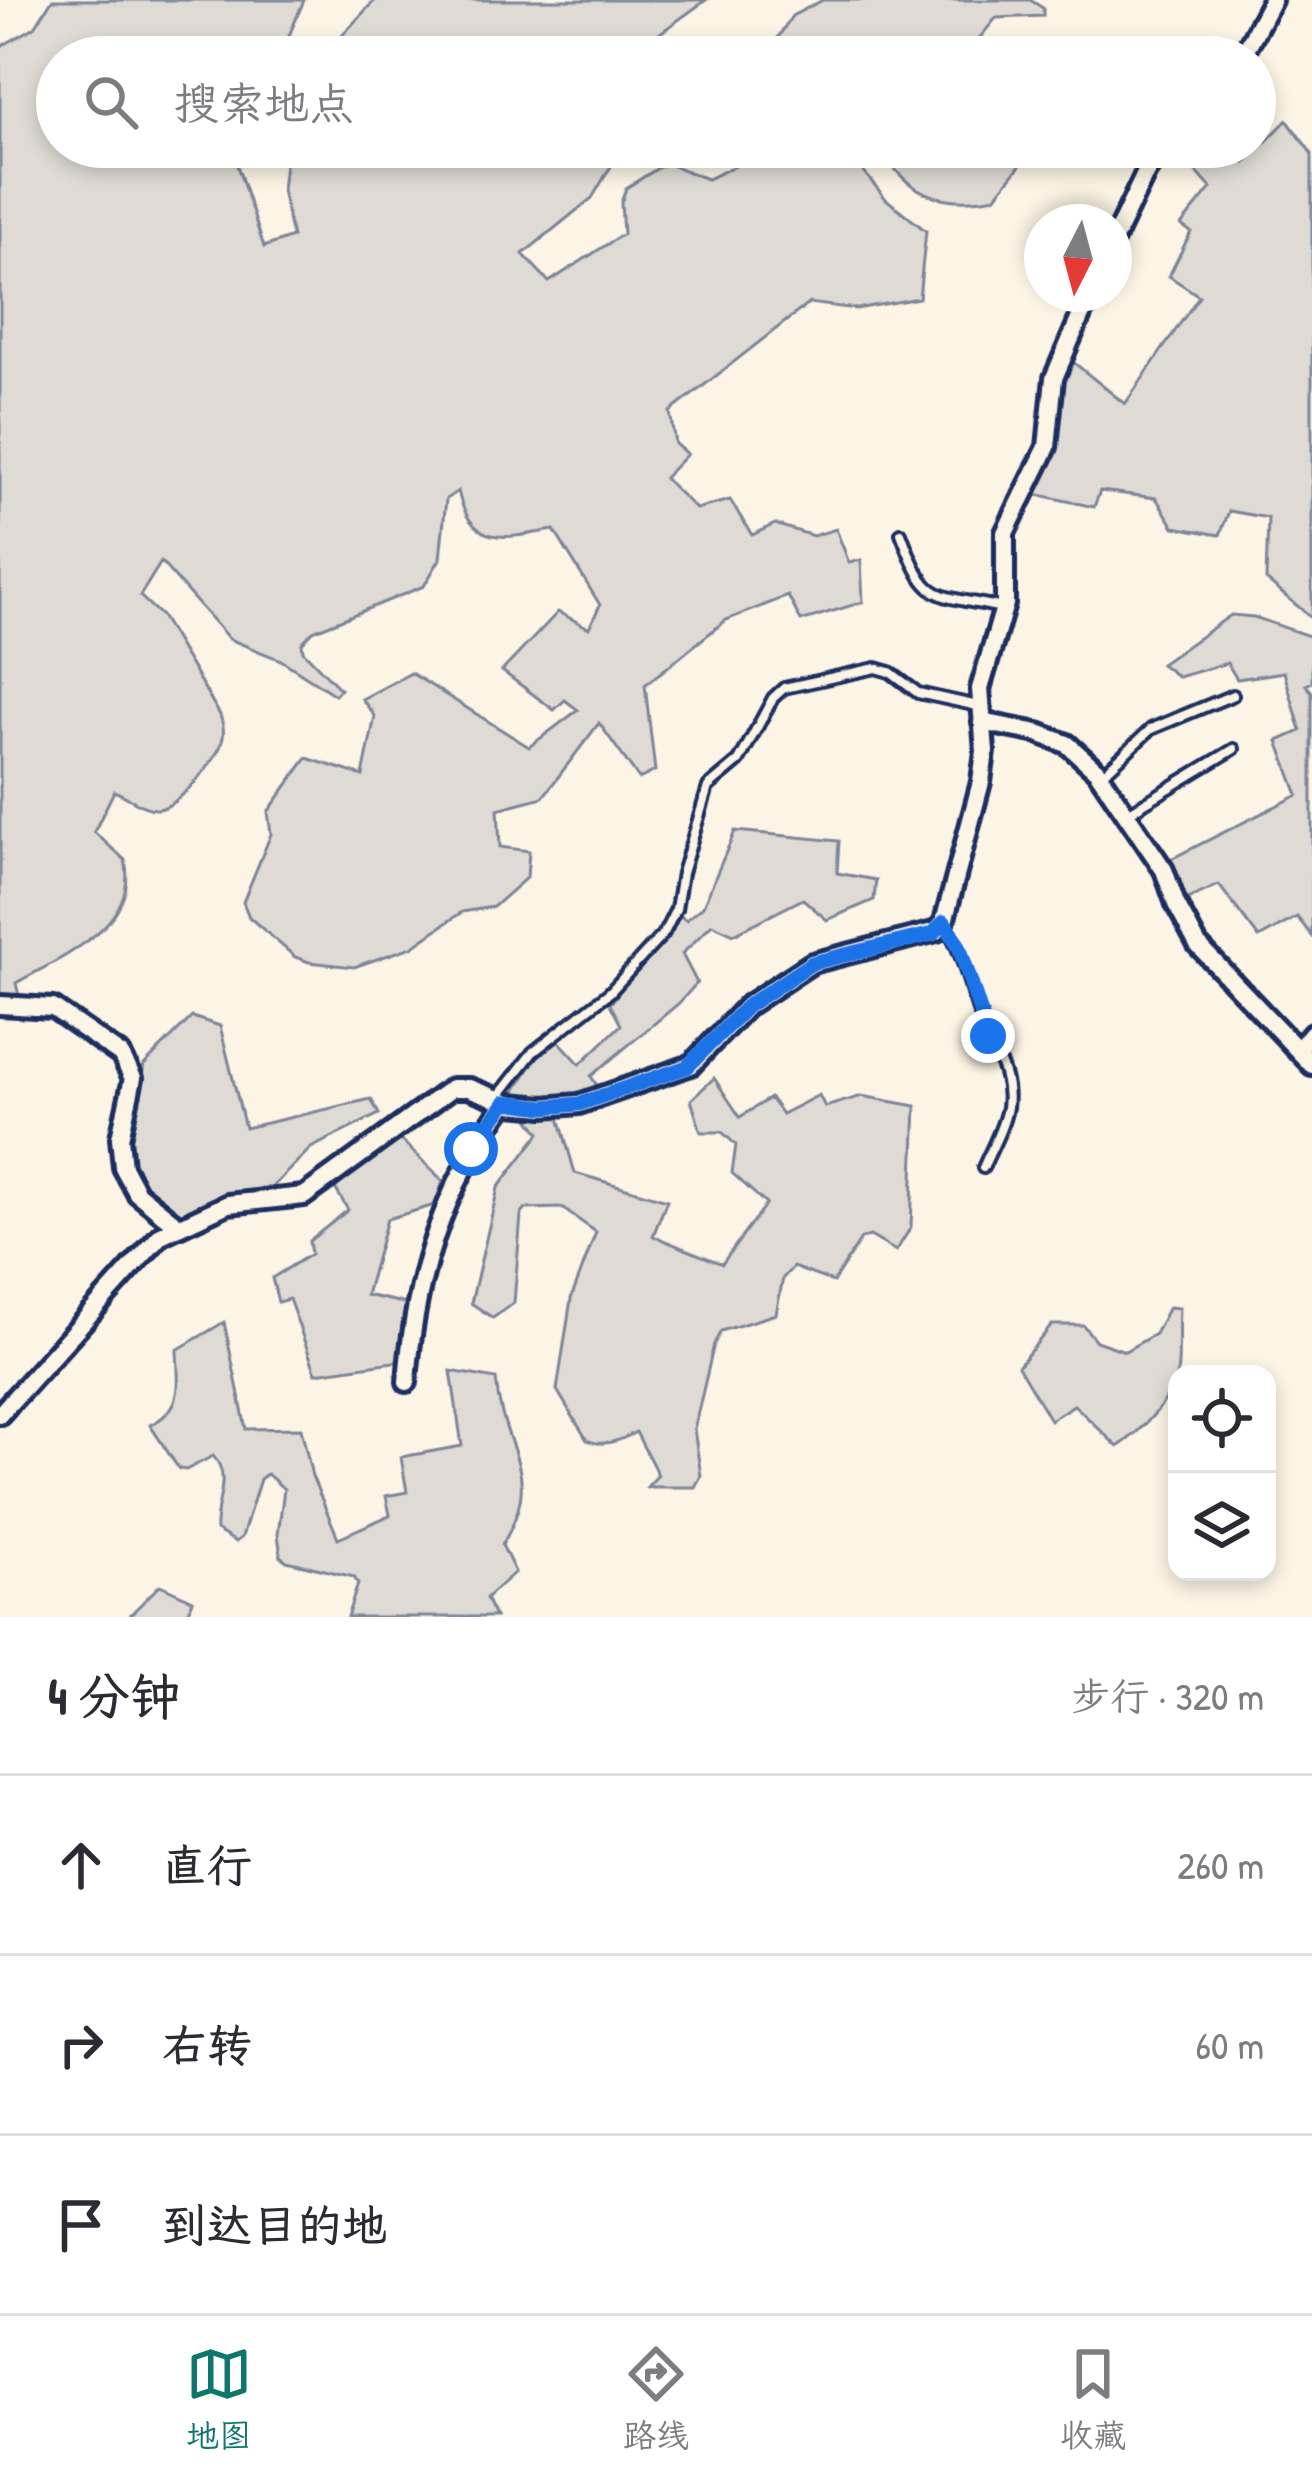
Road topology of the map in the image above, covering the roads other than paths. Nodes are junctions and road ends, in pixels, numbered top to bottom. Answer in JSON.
{"nodes":[{"id":1,"x":1272,"y":0,"type":"edge"},
{"id":2,"x":1253,"y":36,"type":"edge"},
{"id":3,"x":1149,"y":168,"type":"edge"},
{"id":4,"x":1131,"y":204,"type":"edge"},
{"id":5,"x":1082,"y":312,"type":"edge"},
{"id":6,"x":902,"y":532,"type":"dead end"},
{"id":7,"x":1004,"y":608,"type":"junction"},
{"id":8,"x":1232,"y":695,"type":"dead end"},
{"id":9,"x":981,"y":714,"type":"junction"},
{"id":10,"x":1234,"y":748,"type":"dead end"},
{"id":11,"x":1101,"y":776,"type":"junction"},
{"id":12,"x":1128,"y":813,"type":"junction"},
{"id":13,"x":944,"y":922,"type":"junction"},
{"id":14,"x":0,"y":1005,"type":"edge"},
{"id":15,"x":1312,"y":1034,"type":"edge"},
{"id":16,"x":1299,"y":1049,"type":"junction"},
{"id":17,"x":1312,"y":1065,"type":"edge"},
{"id":18,"x":501,"y":1100,"type":"junction"},
{"id":19,"x":983,"y":1168,"type":"dead end"},
{"id":20,"x":177,"y":1226,"type":"junction"},
{"id":21,"x":406,"y":1382,"type":"dead end"},
{"id":22,"x":0,"y":1414,"type":"edge"}],
"edges":[{"from":1,"to":2,"type":"street"},
{"from":3,"to":4,"type":"street"},
{"from":5,"to":7,"type":"street"},
{"from":6,"to":7,"type":"lane"},
{"from":7,"to":9,"type":"street"},
{"from":8,"to":11,"type":"lane"},
{"from":9,"to":11,"type":"street"},
{"from":9,"to":13,"type":"street"},
{"from":9,"to":18,"type":"lane"},
{"from":10,"to":12,"type":"lane"},
{"from":11,"to":12,"type":"street"},
{"from":12,"to":16,"type":"street"},
{"from":13,"to":18,"type":"street"},
{"from":13,"to":19,"type":"lane"},
{"from":14,"to":20,"type":"street"},
{"from":15,"to":16,"type":"street"},
{"from":16,"to":17,"type":"street"},
{"from":18,"to":20,"type":"street"},
{"from":18,"to":21,"type":"street"},
{"from":20,"to":22,"type":"street"}]}
